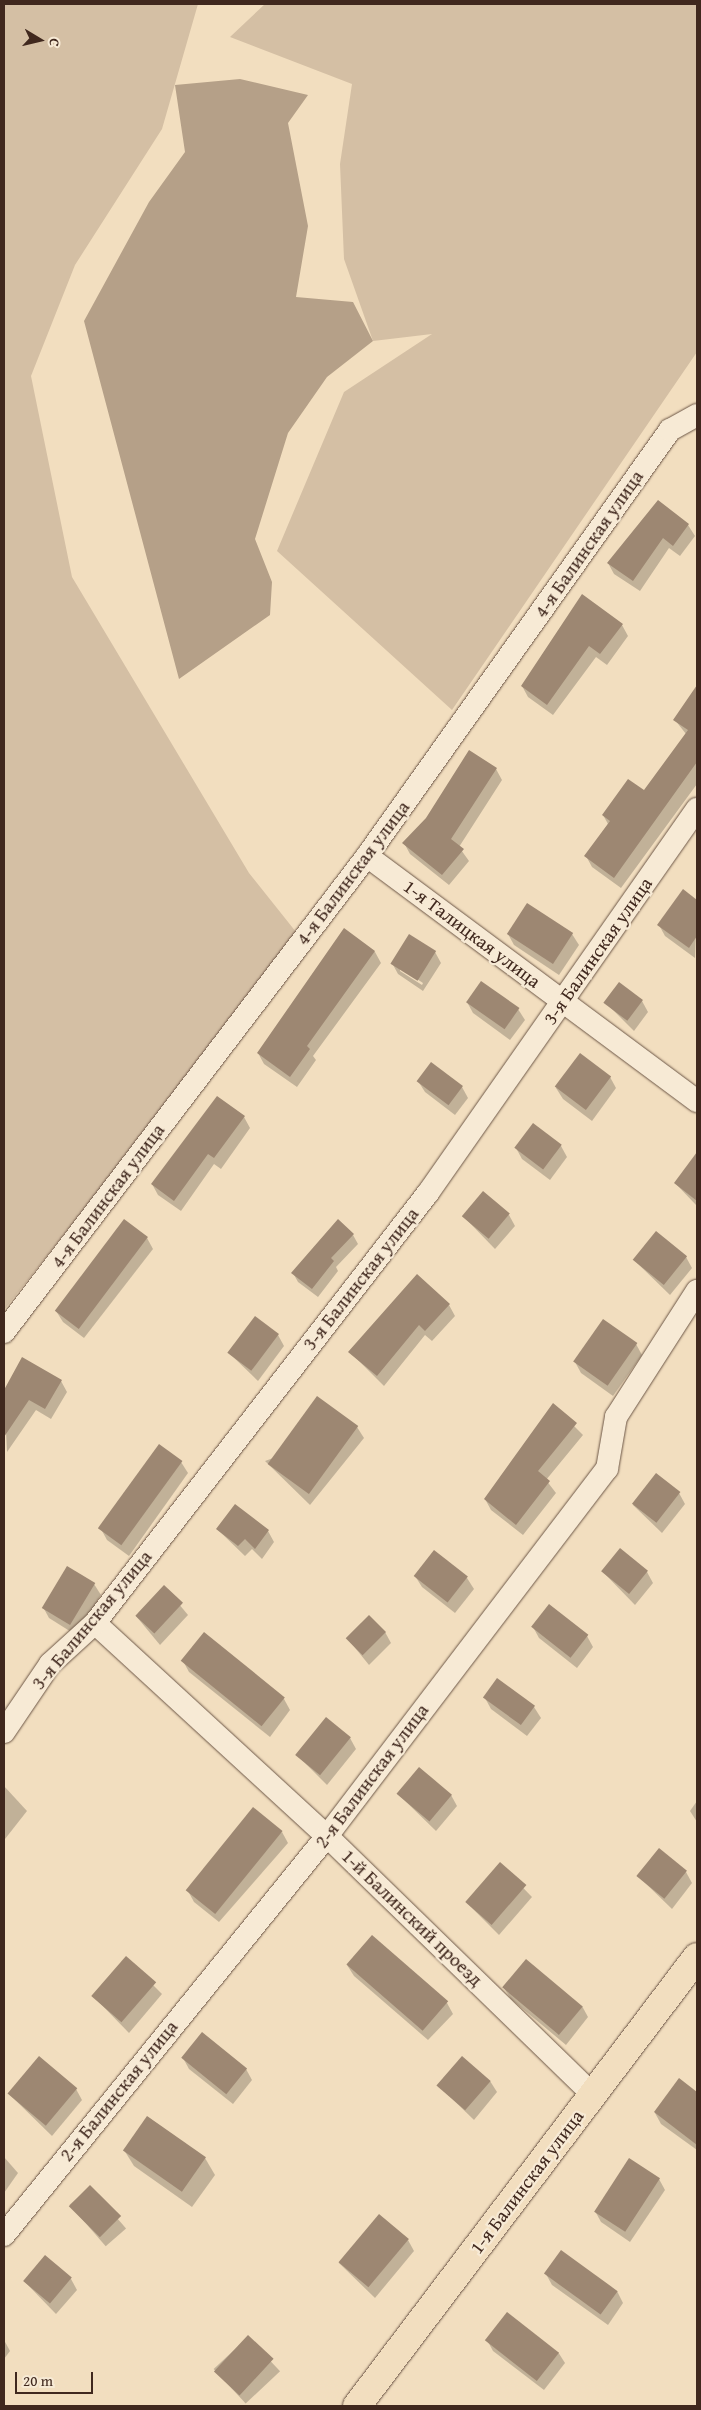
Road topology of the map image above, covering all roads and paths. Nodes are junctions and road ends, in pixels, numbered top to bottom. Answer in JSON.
{"nodes":[{"id":1,"x":697,"y":415,"type":"edge"},
{"id":2,"x":697,"y":809,"type":"edge"},
{"id":3,"x":367,"y":856,"type":"junction"},
{"id":4,"x":562,"y":1002,"type":"junction"},
{"id":5,"x":697,"y":1101,"type":"edge"},
{"id":6,"x":697,"y":1291,"type":"edge"},
{"id":7,"x":4,"y":1332,"type":"edge"},
{"id":8,"x":95,"y":1623,"type":"junction"},
{"id":9,"x":4,"y":1732,"type":"edge"},
{"id":10,"x":327,"y":1836,"type":"junction"},
{"id":11,"x":697,"y":1957,"type":"edge"},
{"id":12,"x":593,"y":2095,"type":"junction"},
{"id":13,"x":4,"y":2235,"type":"edge"},
{"id":14,"x":357,"y":2406,"type":"edge"}],
"edges":[{"from":1,"to":3,"type":"street","name":"4-я Балинская улица"},
{"from":2,"to":4,"type":"street","name":"3-я Балинская улица"},
{"from":3,"to":4,"type":"street","name":"1-я Талицкая улица"},
{"from":3,"to":7,"type":"street","name":"4-я Балинская улица"},
{"from":4,"to":5,"type":"street","name":"1-я Талицкая улица"},
{"from":4,"to":8,"type":"street","name":"3-я Балинская улица"},
{"from":6,"to":10,"type":"street","name":"2-я Балинская улица"},
{"from":8,"to":9,"type":"street","name":"3-я Балинская улица"},
{"from":8,"to":10,"type":"street","name":"1-й Балинский проезд"},
{"from":10,"to":12,"type":"street","name":"1-й Балинский проезд"},
{"from":10,"to":13,"type":"street","name":"2-я Балинская улица"},
{"from":11,"to":12,"type":"main road","name":"1-я Балинская улица"},
{"from":12,"to":14,"type":"main road","name":"1-я Балинская улица"}]}
